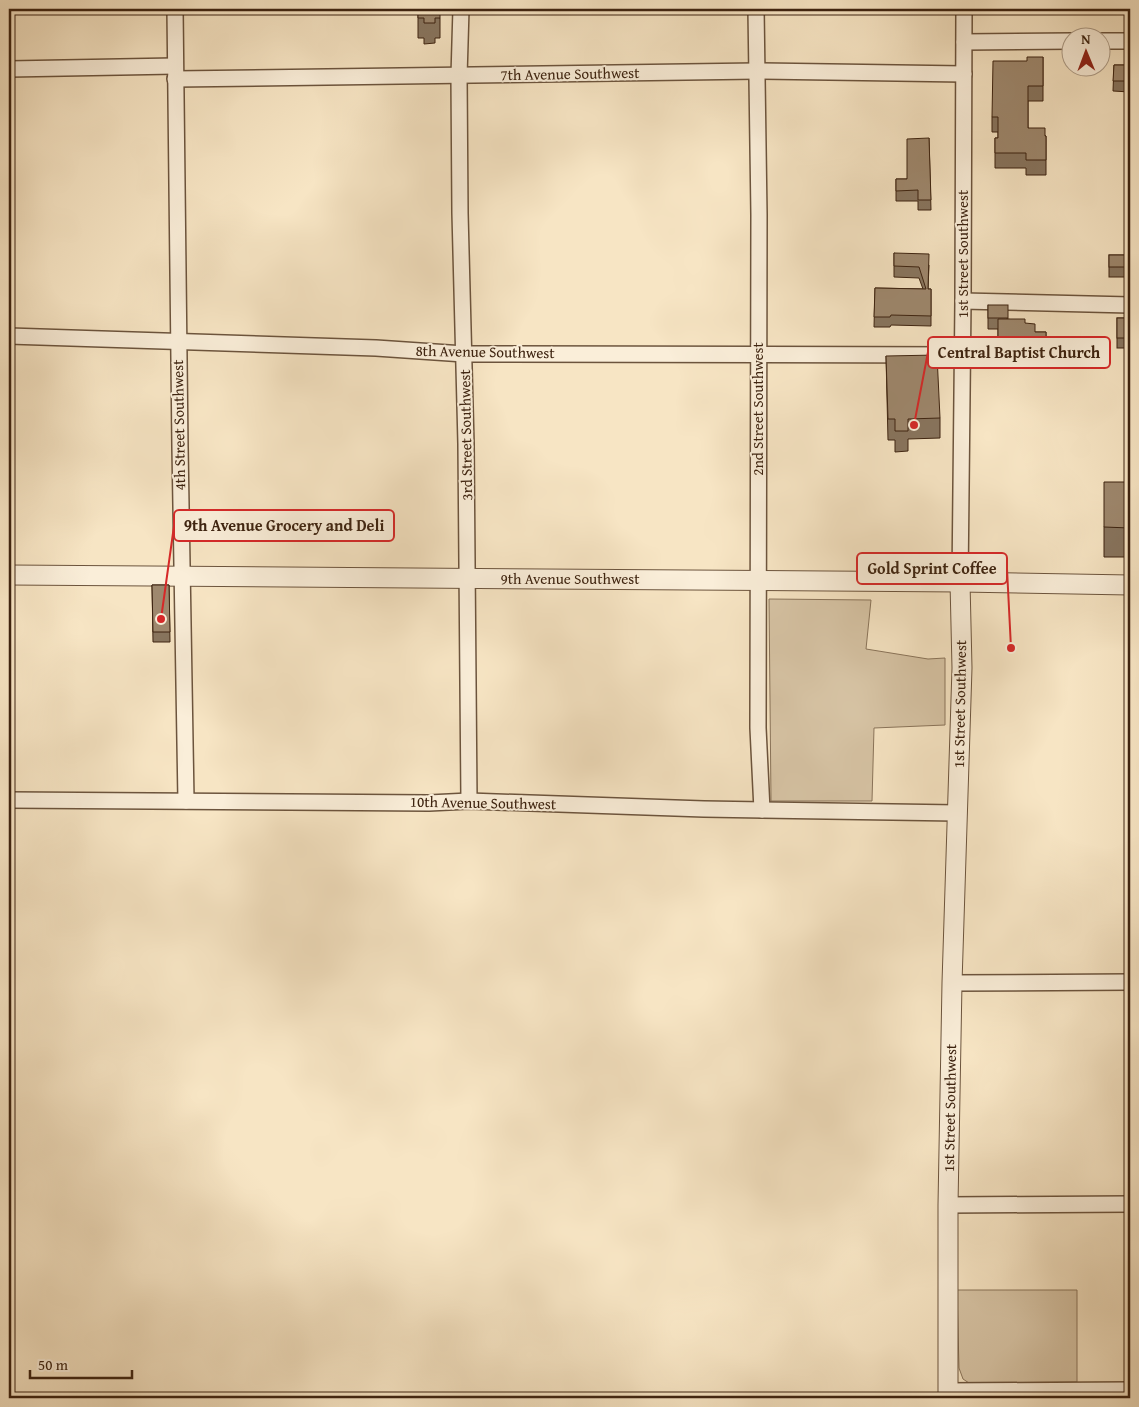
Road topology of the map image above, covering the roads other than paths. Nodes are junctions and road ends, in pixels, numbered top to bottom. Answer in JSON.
{"nodes":[{"id":1,"x":175,"y":9,"type":"edge"},
{"id":2,"x":461,"y":9,"type":"edge"},
{"id":3,"x":756,"y":9,"type":"edge"},
{"id":4,"x":964,"y":9,"type":"edge"},
{"id":5,"x":1062,"y":41,"type":"edge"},
{"id":6,"x":1112,"y":41,"type":"edge"},
{"id":7,"x":1130,"y":41,"type":"edge"},
{"id":8,"x":964,"y":42,"type":"junction"},
{"id":9,"x":9,"y":68,"type":"edge"},
{"id":10,"x":757,"y":71,"type":"junction"},
{"id":11,"x":175,"y":72,"type":"junction"},
{"id":12,"x":964,"y":74,"type":"junction"},
{"id":13,"x":459,"y":76,"type":"junction"},
{"id":14,"x":963,"y":301,"type":"junction"},
{"id":15,"x":1130,"y":305,"type":"edge"},
{"id":16,"x":9,"y":336,"type":"edge"},
{"id":17,"x":178,"y":342,"type":"junction"},
{"id":18,"x":464,"y":354,"type":"junction"},
{"id":19,"x":758,"y":355,"type":"junction"},
{"id":20,"x":962,"y":355,"type":"junction"},
{"id":21,"x":9,"y":575,"type":"edge"},
{"id":22,"x":182,"y":576,"type":"junction"},
{"id":23,"x":467,"y":578,"type":"junction"},
{"id":24,"x":758,"y":580,"type":"junction"},
{"id":25,"x":960,"y":582,"type":"junction"},
{"id":26,"x":1130,"y":585,"type":"edge"},
{"id":27,"x":9,"y":800,"type":"edge"},
{"id":28,"x":186,"y":801,"type":"junction"},
{"id":29,"x":469,"y":801,"type":"junction"},
{"id":30,"x":762,"y":810,"type":"junction"},
{"id":31,"x":957,"y":813,"type":"junction"},
{"id":32,"x":1130,"y":982,"type":"edge"},
{"id":33,"x":952,"y":983,"type":"junction"},
{"id":34,"x":1130,"y":1204,"type":"edge"},
{"id":35,"x":948,"y":1205,"type":"junction"},
{"id":36,"x":1130,"y":1390,"type":"edge"},
{"id":37,"x":948,"y":1394,"type":"edge"}],
"edges":[{"from":1,"to":11,"type":"street","name":"4th Street Southwest"},
{"from":2,"to":13,"type":"street","name":"3rd Street Southwest"},
{"from":3,"to":10,"type":"street","name":"2nd Street Southwest"},
{"from":4,"to":8,"type":"street","name":"1st Street Southwest"},
{"from":5,"to":8,"type":"street"},
{"from":6,"to":7,"type":"street"},
{"from":8,"to":12,"type":"street","name":"1st Street Southwest"},
{"from":9,"to":11,"type":"street","name":"7th Avenue Southwest"},
{"from":10,"to":12,"type":"street","name":"7th Avenue Southwest"},
{"from":10,"to":13,"type":"street","name":"7th Avenue Southwest"},
{"from":10,"to":19,"type":"street","name":"2nd Street Southwest"},
{"from":11,"to":13,"type":"street","name":"7th Avenue Southwest"},
{"from":11,"to":17,"type":"street","name":"4th Street Southwest"},
{"from":12,"to":14,"type":"street","name":"1st Street Southwest"},
{"from":13,"to":18,"type":"street","name":"3rd Street Southwest"},
{"from":14,"to":15,"type":"street"},
{"from":14,"to":20,"type":"street","name":"1st Street Southwest"},
{"from":16,"to":17,"type":"street","name":"8th Avenue Southwest"},
{"from":17,"to":18,"type":"street","name":"8th Avenue Southwest"},
{"from":17,"to":22,"type":"street","name":"4th Street Southwest"},
{"from":18,"to":19,"type":"street","name":"8th Avenue Southwest"},
{"from":18,"to":23,"type":"street","name":"3rd Street Southwest"},
{"from":19,"to":20,"type":"street","name":"8th Avenue Southwest"},
{"from":19,"to":24,"type":"street","name":"2nd Street Southwest"},
{"from":20,"to":25,"type":"street","name":"1st Street Southwest"},
{"from":21,"to":22,"type":"street","name":"9th Avenue Southwest"},
{"from":22,"to":23,"type":"street","name":"9th Avenue Southwest"},
{"from":22,"to":28,"type":"street","name":"4th Street Southwest"},
{"from":23,"to":24,"type":"street","name":"9th Avenue Southwest"},
{"from":23,"to":29,"type":"street","name":"3rd Street Southwest"},
{"from":24,"to":25,"type":"street","name":"9th Avenue Southwest"},
{"from":24,"to":30,"type":"street","name":"2nd Street Southwest"},
{"from":25,"to":26,"type":"street","name":"9th Avenue Southwest"},
{"from":25,"to":31,"type":"street","name":"1st Street Southwest"},
{"from":27,"to":28,"type":"street","name":"10th Avenue Southwest"},
{"from":28,"to":29,"type":"street","name":"10th Avenue Southwest"},
{"from":29,"to":30,"type":"street","name":"10th Avenue Southwest"},
{"from":30,"to":31,"type":"street","name":"10th Avenue Southwest"},
{"from":31,"to":33,"type":"street","name":"1st Street Southwest"},
{"from":32,"to":33,"type":"street"},
{"from":33,"to":35,"type":"street","name":"1st Street Southwest"},
{"from":34,"to":35,"type":"street"},
{"from":35,"to":37,"type":"street","name":"1st Street Southwest"},
{"from":36,"to":37,"type":"street"}]}
